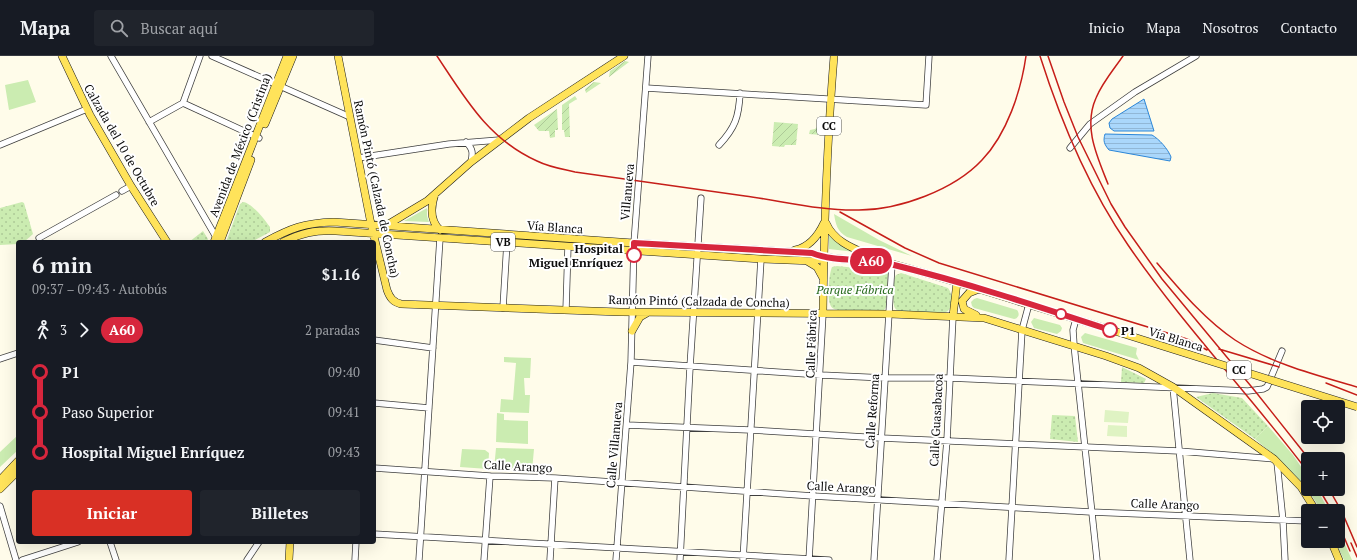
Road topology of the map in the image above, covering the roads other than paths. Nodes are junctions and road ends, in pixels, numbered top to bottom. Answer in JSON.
{"nodes":[{"id":1,"x":62,"y":56,"type":"edge"},
{"id":2,"x":111,"y":56,"type":"edge"},
{"id":3,"x":200,"y":56,"type":"edge"},
{"id":4,"x":212,"y":56,"type":"edge"},
{"id":5,"x":287,"y":56,"type":"edge"},
{"id":6,"x":293,"y":56,"type":"edge"},
{"id":7,"x":338,"y":56,"type":"edge"},
{"id":8,"x":624,"y":56,"type":"edge"},
{"id":9,"x":648,"y":56,"type":"edge"},
{"id":10,"x":834,"y":56,"type":"edge"},
{"id":11,"x":929,"y":56,"type":"edge"},
{"id":12,"x":1196,"y":56,"type":"edge"},
{"id":13,"x":279,"y":85,"type":"junction"},
{"id":14,"x":646,"y":88,"type":"junction"},
{"id":15,"x":740,"y":93,"type":"junction"},
{"id":16,"x":830,"y":98,"type":"junction"},
{"id":17,"x":183,"y":103,"type":"junction"},
{"id":18,"x":87,"y":109,"type":"junction"},
{"id":19,"x":350,"y":117,"type":"junction"},
{"id":20,"x":149,"y":122,"type":"junction"},
{"id":21,"x":257,"y":137,"type":"junction"},
{"id":22,"x":499,"y":140,"type":"junction"},
{"id":23,"x":466,"y":142,"type":"junction"},
{"id":24,"x":0,"y":145,"type":"edge"},
{"id":25,"x":719,"y":145,"type":"dead end"},
{"id":26,"x":1070,"y":148,"type":"dead end"},
{"id":27,"x":358,"y":158,"type":"junction"},
{"id":28,"x":471,"y":162,"type":"junction"},
{"id":29,"x":131,"y":186,"type":"junction"},
{"id":30,"x":122,"y":192,"type":"dead end"},
{"id":31,"x":435,"y":194,"type":"junction"},
{"id":32,"x":116,"y":195,"type":"dead end"},
{"id":33,"x":701,"y":198,"type":"dead end"},
{"id":34,"x":406,"y":213,"type":"junction"},
{"id":35,"x":825,"y":221,"type":"junction"},
{"id":36,"x":370,"y":224,"type":"junction"},
{"id":37,"x":386,"y":225,"type":"junction"},
{"id":38,"x":440,"y":230,"type":"junction"},
{"id":39,"x":373,"y":233,"type":"junction"},
{"id":40,"x":39,"y":238,"type":"dead end"},
{"id":41,"x":440,"y":238,"type":"junction"},
{"id":42,"x":166,"y":240,"type":"edge"},
{"id":43,"x":217,"y":240,"type":"edge"},
{"id":44,"x":269,"y":240,"type":"edge"},
{"id":45,"x":288,"y":240,"type":"edge"},
{"id":46,"x":375,"y":240,"type":"edge"},
{"id":47,"x":507,"y":242,"type":"junction"},
{"id":48,"x":376,"y":245,"type":"edge"},
{"id":49,"x":568,"y":246,"type":"junction"},
{"id":50,"x":698,"y":246,"type":"junction"},
{"id":51,"x":634,"y":247,"type":"junction"},
{"id":52,"x":788,"y":252,"type":"junction"},
{"id":53,"x":697,"y":254,"type":"junction"},
{"id":54,"x":824,"y":258,"type":"junction"},
{"id":55,"x":761,"y":259,"type":"junction"},
{"id":56,"x":807,"y":261,"type":"junction"},
{"id":57,"x":890,"y":264,"type":"junction"},
{"id":58,"x":824,"y":280,"type":"junction"},
{"id":59,"x":957,"y":282,"type":"junction"},
{"id":60,"x":979,"y":289,"type":"junction"},
{"id":61,"x":1029,"y":304,"type":"junction"},
{"id":62,"x":436,"y":305,"type":"junction"},
{"id":63,"x":962,"y":306,"type":"junction"},
{"id":64,"x":503,"y":308,"type":"junction"},
{"id":65,"x":566,"y":310,"type":"junction"},
{"id":66,"x":633,"y":312,"type":"junction"},
{"id":67,"x":654,"y":312,"type":"junction"},
{"id":68,"x":693,"y":312,"type":"junction"},
{"id":69,"x":757,"y":312,"type":"junction"},
{"id":70,"x":823,"y":313,"type":"junction"},
{"id":71,"x":890,"y":314,"type":"junction"},
{"id":72,"x":953,"y":316,"type":"junction"},
{"id":73,"x":964,"y":316,"type":"junction"},
{"id":74,"x":984,"y":318,"type":"junction"},
{"id":75,"x":1076,"y":319,"type":"junction"},
{"id":76,"x":1022,"y":330,"type":"junction"},
{"id":77,"x":632,"y":331,"type":"junction"},
{"id":78,"x":376,"y":340,"type":"edge"},
{"id":79,"x":1074,"y":345,"type":"junction"},
{"id":80,"x":433,"y":348,"type":"junction"},
{"id":81,"x":1282,"y":351,"type":"dead end"},
{"id":82,"x":16,"y":354,"type":"edge"},
{"id":83,"x":0,"y":359,"type":"edge"},
{"id":84,"x":631,"y":362,"type":"junction"},
{"id":85,"x":690,"y":366,"type":"junction"},
{"id":86,"x":755,"y":371,"type":"junction"},
{"id":87,"x":820,"y":375,"type":"junction"},
{"id":88,"x":885,"y":378,"type":"junction"},
{"id":89,"x":950,"y":378,"type":"junction"},
{"id":90,"x":1020,"y":381,"type":"junction"},
{"id":91,"x":1078,"y":384,"type":"junction"},
{"id":92,"x":1173,"y":387,"type":"junction"},
{"id":93,"x":376,"y":403,"type":"edge"},
{"id":94,"x":1357,"y":407,"type":"edge"},
{"id":95,"x":429,"y":408,"type":"junction"},
{"id":96,"x":626,"y":425,"type":"junction"},
{"id":97,"x":687,"y":428,"type":"junction"},
{"id":98,"x":750,"y":430,"type":"junction"},
{"id":99,"x":817,"y":435,"type":"junction"},
{"id":100,"x":882,"y":438,"type":"junction"},
{"id":101,"x":947,"y":440,"type":"junction"},
{"id":102,"x":1016,"y":444,"type":"junction"},
{"id":103,"x":1086,"y":447,"type":"junction"},
{"id":104,"x":1178,"y":451,"type":"junction"},
{"id":105,"x":1275,"y":461,"type":"junction"},
{"id":106,"x":16,"y":463,"type":"edge"},
{"id":107,"x":376,"y":468,"type":"edge"},
{"id":108,"x":425,"y":472,"type":"junction"},
{"id":109,"x":16,"y":473,"type":"edge"},
{"id":110,"x":490,"y":476,"type":"junction"},
{"id":111,"x":555,"y":478,"type":"junction"},
{"id":112,"x":0,"y":480,"type":"edge"},
{"id":113,"x":622,"y":483,"type":"junction"},
{"id":114,"x":684,"y":487,"type":"junction"},
{"id":115,"x":0,"y":488,"type":"edge"},
{"id":116,"x":748,"y":491,"type":"junction"},
{"id":117,"x":813,"y":496,"type":"junction"},
{"id":118,"x":878,"y":500,"type":"junction"},
{"id":119,"x":942,"y":503,"type":"junction"},
{"id":120,"x":1311,"y":504,"type":"edge"},
{"id":121,"x":0,"y":506,"type":"edge"},
{"id":122,"x":1012,"y":507,"type":"junction"},
{"id":123,"x":1091,"y":512,"type":"junction"},
{"id":124,"x":1186,"y":516,"type":"junction"},
{"id":125,"x":1283,"y":521,"type":"junction"},
{"id":126,"x":1301,"y":522,"type":"edge"},
{"id":127,"x":376,"y":534,"type":"edge"},
{"id":128,"x":421,"y":537,"type":"junction"},
{"id":129,"x":485,"y":541,"type":"junction"},
{"id":130,"x":72,"y":544,"type":"edge"},
{"id":131,"x":111,"y":544,"type":"edge"},
{"id":132,"x":258,"y":544,"type":"edge"},
{"id":133,"x":290,"y":544,"type":"edge"},
{"id":134,"x":356,"y":544,"type":"edge"},
{"id":135,"x":551,"y":545,"type":"junction"},
{"id":136,"x":616,"y":547,"type":"junction"},
{"id":137,"x":1334,"y":548,"type":"edge"},
{"id":138,"x":680,"y":551,"type":"junction"},
{"id":139,"x":743,"y":557,"type":"edge"},
{"id":140,"x":16,"y":560,"type":"edge"},
{"id":141,"x":22,"y":560,"type":"edge"},
{"id":142,"x":116,"y":560,"type":"edge"},
{"id":143,"x":247,"y":560,"type":"edge"},
{"id":144,"x":289,"y":560,"type":"edge"},
{"id":145,"x":355,"y":560,"type":"edge"},
{"id":146,"x":419,"y":560,"type":"edge"},
{"id":147,"x":484,"y":560,"type":"edge"},
{"id":148,"x":550,"y":560,"type":"edge"},
{"id":149,"x":616,"y":560,"type":"edge"},
{"id":150,"x":680,"y":560,"type":"edge"},
{"id":151,"x":809,"y":560,"type":"edge"},
{"id":152,"x":829,"y":560,"type":"edge"},
{"id":153,"x":874,"y":560,"type":"edge"},
{"id":154,"x":937,"y":560,"type":"edge"},
{"id":155,"x":1009,"y":560,"type":"edge"},
{"id":156,"x":1097,"y":560,"type":"edge"},
{"id":157,"x":1190,"y":560,"type":"edge"},
{"id":158,"x":1285,"y":560,"type":"edge"},
{"id":159,"x":1339,"y":560,"type":"edge"}],
"edges":[{"from":1,"to":18,"type":"main road","name":"Calzada del 10 de Octubre"},
{"from":2,"to":20,"type":"street"},
{"from":3,"to":17,"type":"street"},
{"from":4,"to":13,"type":"street"},
{"from":5,"to":13,"type":"main road","name":"Avenida de México (Cristina)"},
{"from":6,"to":13,"type":"main road","name":"Avenida de México (Cristina)"},
{"from":7,"to":19,"type":"main road","name":"Ramón Pintó (Calzada de Concha)"},
{"from":8,"to":22,"type":"main road"},
{"from":9,"to":14,"type":"street","name":"Villanueva"},
{"from":10,"to":16,"type":"main road","name":"Calle Fábrica","number":"CC"},
{"from":11,"to":16,"type":"street"},
{"from":12,"to":26,"type":"street"},
{"from":13,"to":19,"type":"street"},
{"from":13,"to":21,"type":"main road","name":"Avenida de México (Cristina)"},
{"from":14,"to":15,"type":"street"},
{"from":14,"to":51,"type":"street","name":"Villanueva"},
{"from":15,"to":16,"type":"street"},
{"from":15,"to":25,"type":"street"},
{"from":16,"to":35,"type":"main road","name":"Calle Fábrica","number":"CC"},
{"from":17,"to":20,"type":"street"},
{"from":17,"to":21,"type":"street"},
{"from":18,"to":24,"type":"street"},
{"from":18,"to":29,"type":"main road","name":"Calzada del 10 de Octubre"},
{"from":19,"to":27,"type":"main road","name":"Ramón Pintó (Calzada de Concha)"},
{"from":20,"to":43,"type":"street"},
{"from":21,"to":43,"type":"main road","name":"Avenida de México (Cristina)"},
{"from":22,"to":23,"type":"street"},
{"from":22,"to":28,"type":"main road"},
{"from":23,"to":27,"type":"street"},
{"from":23,"to":28,"type":"street"},
{"from":27,"to":36,"type":"main road","name":"Ramón Pintó (Calzada de Concha)"},
{"from":28,"to":31,"type":"main road"},
{"from":29,"to":30,"type":"street"},
{"from":29,"to":42,"type":"main road","name":"Calzada del 10 de Octubre"},
{"from":31,"to":34,"type":"main road"},
{"from":31,"to":38,"type":"main road"},
{"from":32,"to":40,"type":"street"},
{"from":33,"to":50,"type":"street"},
{"from":34,"to":36,"type":"main road"},
{"from":34,"to":37,"type":"main road"},
{"from":35,"to":52,"type":"main road"},
{"from":35,"to":54,"type":"main road","name":"Calle Fábrica","number":"CC"},
{"from":35,"to":57,"type":"main road"},
{"from":36,"to":37,"type":"main road","name":"Vía Blanca","number":"VB"},
{"from":36,"to":39,"type":"main road","name":"Ramón Pintó (Calzada de Concha)"},
{"from":36,"to":44,"type":"main road","name":"Vía Blanca","number":"VB"},
{"from":37,"to":38,"type":"main road","name":"Vía Blanca","number":"VB"},
{"from":37,"to":39,"type":"main road"},
{"from":38,"to":51,"type":"main road","name":"Vía Blanca","number":"VB"},
{"from":39,"to":41,"type":"main road","name":"Vía Blanca","number":"VB"},
{"from":39,"to":45,"type":"main road","name":"Vía Blanca","number":"VB"},
{"from":39,"to":46,"type":"main road","name":"Ramón Pintó (Calzada de Concha)"},
{"from":41,"to":47,"type":"main road","name":"Vía Blanca","number":"VB"},
{"from":41,"to":62,"type":"street"},
{"from":47,"to":49,"type":"main road","name":"Vía Blanca","number":"VB"},
{"from":47,"to":64,"type":"street"},
{"from":48,"to":62,"type":"main road","name":"Ramón Pintó (Calzada de Concha)"},
{"from":49,"to":51,"type":"main road","name":"Vía Blanca","number":"VB"},
{"from":49,"to":65,"type":"street"},
{"from":50,"to":51,"type":"main road","name":"Vía Blanca","number":"VB"},
{"from":50,"to":52,"type":"main road","name":"Vía Blanca","number":"VB"},
{"from":50,"to":53,"type":"street"},
{"from":51,"to":53,"type":"main road","name":"Vía Blanca","number":"VB"},
{"from":51,"to":66,"type":"street","name":"Villanueva"},
{"from":52,"to":54,"type":"main road","name":"Vía Blanca","number":"VB"},
{"from":53,"to":55,"type":"main road","name":"Vía Blanca","number":"VB"},
{"from":53,"to":68,"type":"street"},
{"from":54,"to":56,"type":"main road","name":"Vía Blanca","number":"VB"},
{"from":54,"to":57,"type":"main road","name":"Vía Blanca","number":"CC"},
{"from":54,"to":58,"type":"main road","name":"Calle Fábrica"},
{"from":55,"to":56,"type":"main road","name":"Vía Blanca","number":"VB"},
{"from":55,"to":69,"type":"street"},
{"from":56,"to":58,"type":"main road"},
{"from":57,"to":59,"type":"main road","name":"Vía Blanca","number":"CC"},
{"from":57,"to":71,"type":"street","name":"Calle Reforma"},
{"from":58,"to":70,"type":"main road","name":"Calle Fábrica"},
{"from":59,"to":60,"type":"main road","name":"Vía Blanca","number":"CC"},
{"from":59,"to":72,"type":"main road","name":"Calle Guasabacoa"},
{"from":60,"to":61,"type":"main road","name":"Vía Blanca","number":"CC"},
{"from":60,"to":63,"type":"main road"},
{"from":61,"to":75,"type":"main road","name":"Vía Blanca","number":"CC"},
{"from":61,"to":76,"type":"street"},
{"from":62,"to":64,"type":"main road","name":"Ramón Pintó (Calzada de Concha)"},
{"from":62,"to":80,"type":"street"},
{"from":63,"to":73,"type":"main road"},
{"from":63,"to":74,"type":"main road"},
{"from":64,"to":65,"type":"main road","name":"Ramón Pintó (Calzada de Concha)"},
{"from":65,"to":66,"type":"main road","name":"Ramón Pintó (Calzada de Concha)"},
{"from":66,"to":67,"type":"main road","name":"Ramón Pintó (Calzada de Concha)"},
{"from":66,"to":77,"type":"street","name":"Villanueva"},
{"from":67,"to":68,"type":"main road","name":"Ramón Pintó (Calzada de Concha)"},
{"from":67,"to":77,"type":"main road"},
{"from":68,"to":69,"type":"main road","name":"Ramón Pintó (Calzada de Concha)"},
{"from":68,"to":85,"type":"street"},
{"from":69,"to":70,"type":"main road","name":"Ramón Pintó (Calzada de Concha)"},
{"from":69,"to":86,"type":"street"},
{"from":70,"to":71,"type":"main road","name":"Ramón Pintó (Calzada de Concha)"},
{"from":70,"to":87,"type":"street","name":"Calle Fábrica"},
{"from":71,"to":72,"type":"main road","name":"Ramón Pintó (Calzada de Concha)"},
{"from":71,"to":88,"type":"street","name":"Calle Reforma"},
{"from":72,"to":73,"type":"main road","name":"Ramón Pintó (Calzada de Concha)"},
{"from":72,"to":89,"type":"street","name":"Calle Guasabacoa"},
{"from":73,"to":74,"type":"main road","name":"Ramón Pintó (Calzada de Concha)"},
{"from":74,"to":76,"type":"main road","name":"Ramón Pintó (Calzada de Concha)"},
{"from":75,"to":79,"type":"street"},
{"from":75,"to":94,"type":"main road","name":"Vía Blanca","number":"CC","bridge":true},
{"from":76,"to":79,"type":"main road","name":"Ramón Pintó (Calzada de Concha)"},
{"from":76,"to":90,"type":"street"},
{"from":77,"to":84,"type":"street","name":"Calle Villanueva"},
{"from":78,"to":80,"type":"street"},
{"from":79,"to":91,"type":"street"},
{"from":79,"to":92,"type":"main road","name":"Ramón Pintó (Calzada de Concha)"},
{"from":80,"to":95,"type":"street"},
{"from":81,"to":92,"type":"street"},
{"from":82,"to":83,"type":"street"},
{"from":84,"to":85,"type":"street"},
{"from":84,"to":96,"type":"street","name":"Calle Villanueva"},
{"from":85,"to":86,"type":"street"},
{"from":85,"to":97,"type":"street"},
{"from":86,"to":87,"type":"street"},
{"from":86,"to":98,"type":"street"},
{"from":87,"to":88,"type":"street"},
{"from":87,"to":99,"type":"street","name":"Calle Fábrica"},
{"from":88,"to":89,"type":"street"},
{"from":88,"to":100,"type":"street","name":"Calle Reforma"},
{"from":89,"to":90,"type":"street"},
{"from":89,"to":101,"type":"street","name":"Calle Guasabacoa"},
{"from":90,"to":91,"type":"street"},
{"from":90,"to":102,"type":"street"},
{"from":91,"to":92,"type":"street"},
{"from":91,"to":103,"type":"street"},
{"from":92,"to":104,"type":"street"},
{"from":92,"to":105,"type":"main road","name":"Ramón Pintó (Calzada de Concha)"},
{"from":93,"to":95,"type":"street"},
{"from":95,"to":108,"type":"street"},
{"from":96,"to":97,"type":"street"},
{"from":96,"to":113,"type":"street","name":"Calle Villanueva"},
{"from":97,"to":98,"type":"street"},
{"from":97,"to":114,"type":"street"},
{"from":98,"to":99,"type":"street"},
{"from":98,"to":116,"type":"street"},
{"from":99,"to":100,"type":"street"},
{"from":99,"to":117,"type":"street","name":"Calle Fábrica"},
{"from":100,"to":101,"type":"street"},
{"from":100,"to":118,"type":"street","name":"Calle Reforma"},
{"from":101,"to":102,"type":"street"},
{"from":101,"to":119,"type":"street","name":"Calle Guasabacoa"},
{"from":102,"to":103,"type":"street"},
{"from":102,"to":122,"type":"street"},
{"from":103,"to":104,"type":"street"},
{"from":103,"to":123,"type":"street"},
{"from":104,"to":105,"type":"street"},
{"from":104,"to":124,"type":"street"},
{"from":105,"to":120,"type":"main road","name":"Ramón Pintó (Calzada de Concha)"},
{"from":105,"to":125,"type":"street"},
{"from":106,"to":112,"type":"main road"},
{"from":107,"to":108,"type":"street","name":"Calle Arango"},
{"from":108,"to":110,"type":"street","name":"Calle Arango"},
{"from":108,"to":128,"type":"street"},
{"from":109,"to":115,"type":"main road"},
{"from":110,"to":111,"type":"street","name":"Calle Arango"},
{"from":110,"to":129,"type":"street"},
{"from":111,"to":113,"type":"street","name":"Calle Arango"},
{"from":111,"to":135,"type":"street"},
{"from":113,"to":114,"type":"street","name":"Calle Arango"},
{"from":113,"to":136,"type":"street","name":"Calle Villanueva"},
{"from":114,"to":116,"type":"street","name":"Calle Arango"},
{"from":114,"to":138,"type":"street"},
{"from":116,"to":117,"type":"street","name":"Calle Arango"},
{"from":116,"to":139,"type":"street"},
{"from":117,"to":118,"type":"street","name":"Calle Arango"},
{"from":117,"to":151,"type":"street","name":"Calle Fábrica"},
{"from":118,"to":119,"type":"street","name":"Calle Arango"},
{"from":118,"to":153,"type":"street","name":"Calle Reforma"},
{"from":119,"to":122,"type":"street","name":"Calle Arango"},
{"from":119,"to":154,"type":"street","name":"Calle Guasabacoa"},
{"from":121,"to":140,"type":"street"},
{"from":122,"to":123,"type":"street","name":"Calle Arango"},
{"from":122,"to":155,"type":"street"},
{"from":123,"to":124,"type":"street","name":"Calle Arango"},
{"from":123,"to":156,"type":"street"},
{"from":124,"to":125,"type":"street","name":"Calle Arango"},
{"from":124,"to":157,"type":"street"},
{"from":125,"to":126,"type":"street","name":"Calle Arango"},
{"from":125,"to":158,"type":"street"},
{"from":127,"to":128,"type":"street"},
{"from":128,"to":129,"type":"street"},
{"from":128,"to":146,"type":"street"},
{"from":129,"to":135,"type":"street"},
{"from":129,"to":147,"type":"street"},
{"from":130,"to":141,"type":"street"},
{"from":131,"to":142,"type":"street"},
{"from":132,"to":143,"type":"street"},
{"from":133,"to":144,"type":"main road"},
{"from":134,"to":145,"type":"street"},
{"from":135,"to":136,"type":"street"},
{"from":135,"to":148,"type":"street"},
{"from":136,"to":138,"type":"street"},
{"from":136,"to":149,"type":"street","name":"Calle Villanueva"},
{"from":137,"to":159,"type":"main road"},
{"from":138,"to":139,"type":"street"},
{"from":138,"to":150,"type":"street"},
{"from":139,"to":151,"type":"street"},
{"from":151,"to":152,"type":"street"}]}
